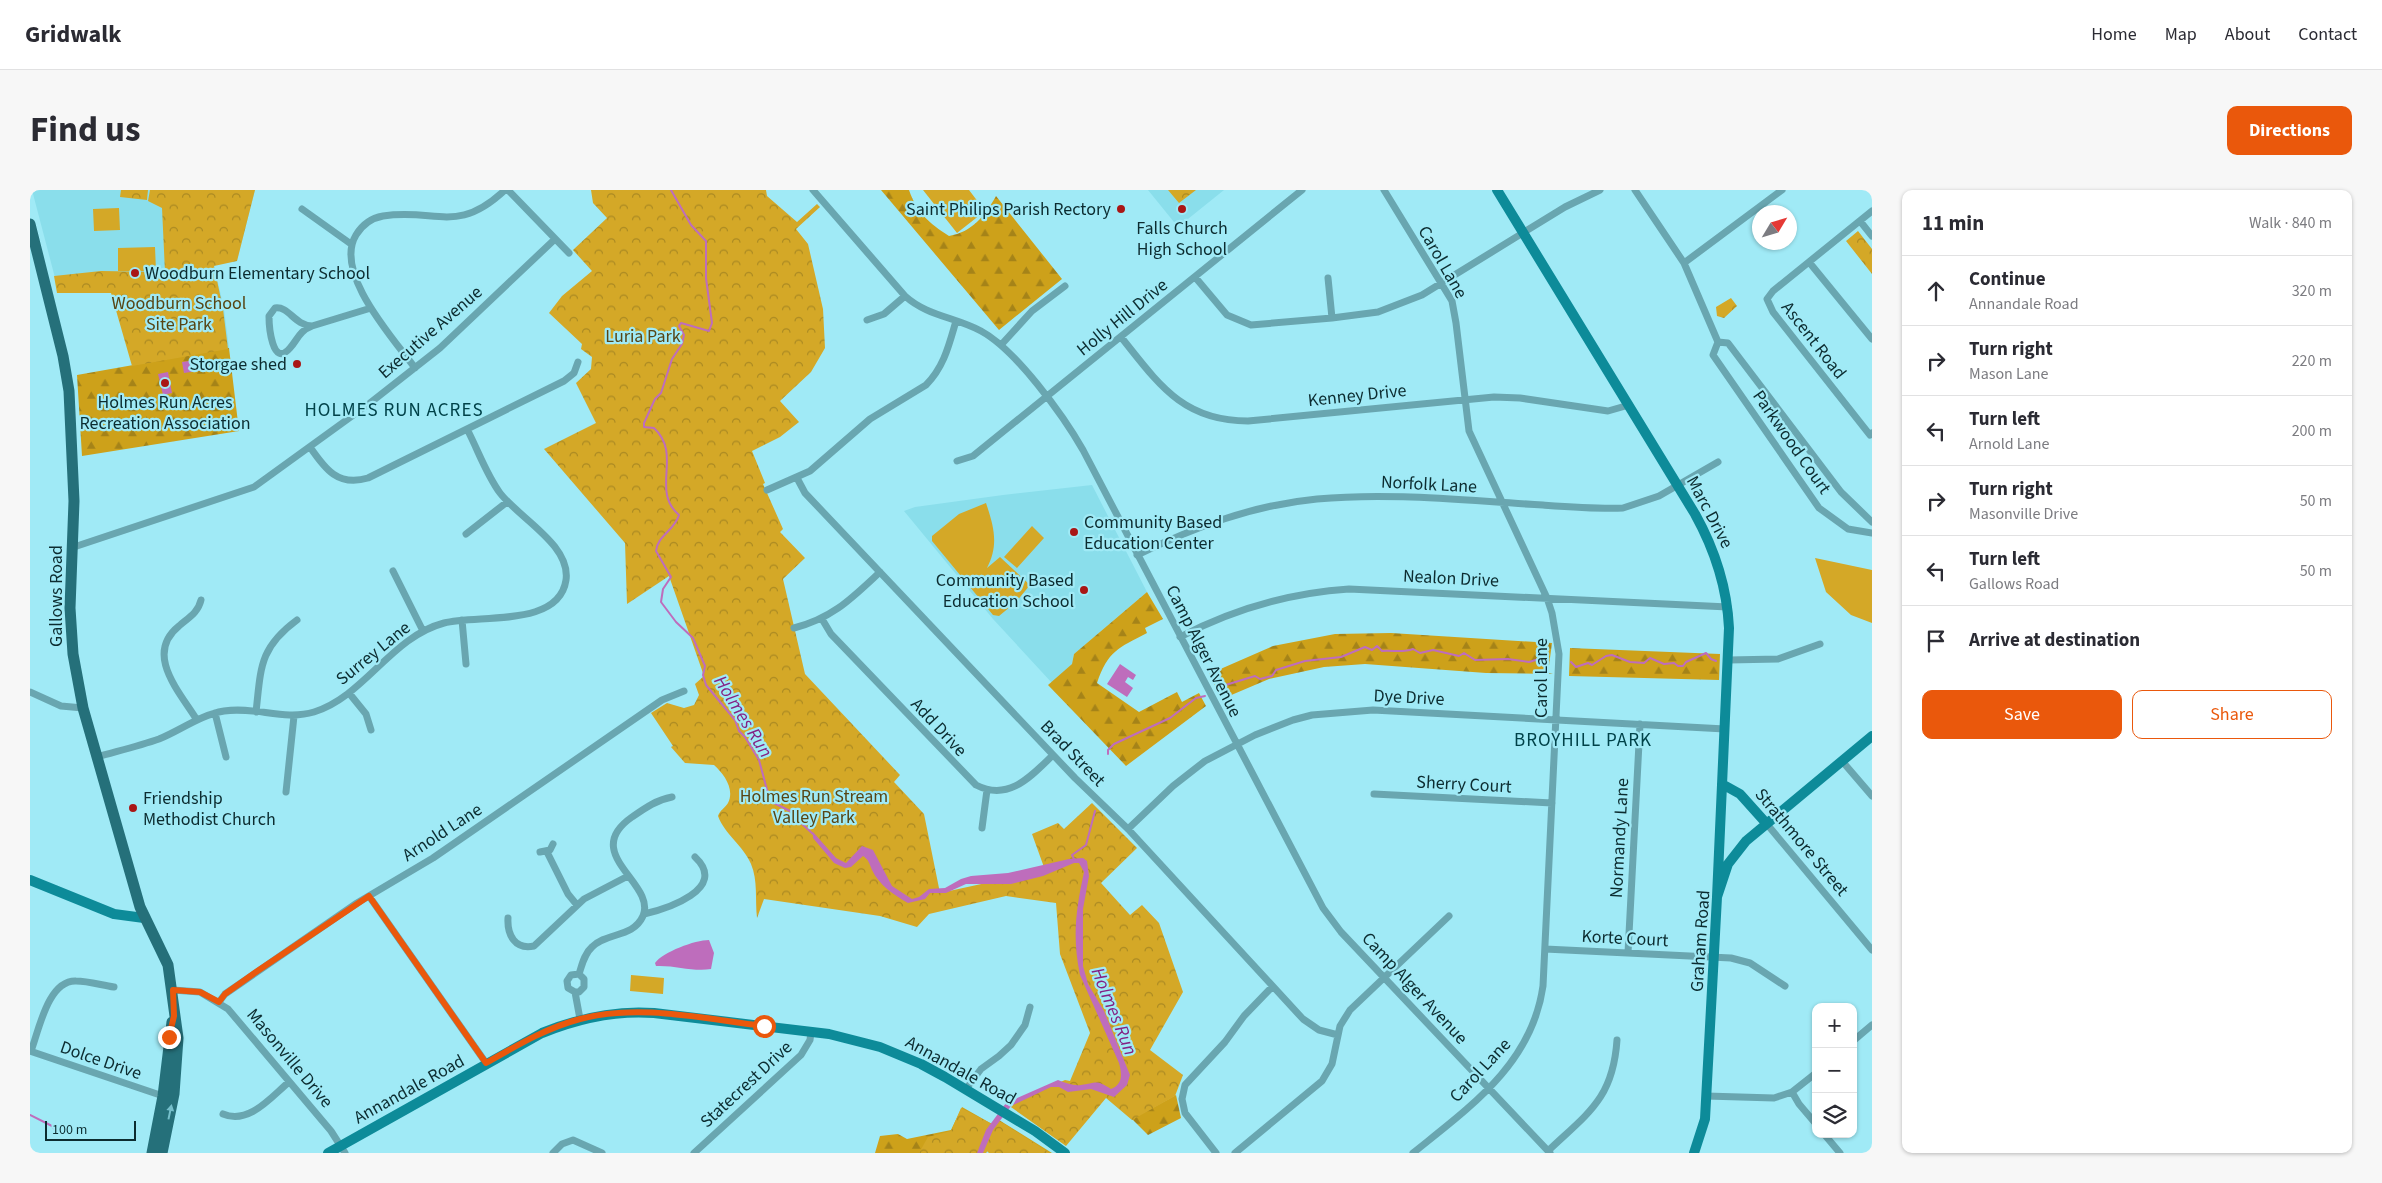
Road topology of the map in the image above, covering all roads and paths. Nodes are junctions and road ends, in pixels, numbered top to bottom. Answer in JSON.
{"nodes":[{"id":1,"x":507,"y":190,"type":"edge"},
{"id":2,"x":813,"y":190,"type":"edge"},
{"id":3,"x":1302,"y":190,"type":"edge"},
{"id":4,"x":1384,"y":190,"type":"edge"},
{"id":5,"x":1497,"y":190,"type":"edge"},
{"id":6,"x":1600,"y":190,"type":"edge"},
{"id":7,"x":1635,"y":190,"type":"edge"},
{"id":8,"x":1782,"y":190,"type":"edge"},
{"id":9,"x":302,"y":210,"type":"dead end"},
{"id":10,"x":1872,"y":211,"type":"edge"},
{"id":11,"x":1860,"y":221,"type":"junction"},
{"id":12,"x":30,"y":224,"type":"edge"},
{"id":13,"x":1524,"y":233,"type":"junction"},
{"id":14,"x":1872,"y":236,"type":"edge"},
{"id":15,"x":555,"y":239,"type":"junction"},
{"id":16,"x":352,"y":244,"type":"junction"},
{"id":17,"x":569,"y":253,"type":"dead end"},
{"id":18,"x":1809,"y":262,"type":"junction"},
{"id":19,"x":1684,"y":263,"type":"junction"},
{"id":20,"x":1194,"y":277,"type":"junction"},
{"id":21,"x":1328,"y":278,"type":"dead end"},
{"id":22,"x":1441,"y":283,"type":"junction"},
{"id":23,"x":1065,"y":286,"type":"dead end"},
{"id":24,"x":905,"y":296,"type":"junction"},
{"id":25,"x":371,"y":308,"type":"junction"},
{"id":26,"x":1332,"y":318,"type":"junction"},
{"id":27,"x":867,"y":320,"type":"dead end"},
{"id":28,"x":956,"y":321,"type":"junction"},
{"id":29,"x":312,"y":326,"type":"junction"},
{"id":30,"x":1121,"y":336,"type":"junction"},
{"id":31,"x":1872,"y":339,"type":"edge"},
{"id":32,"x":1718,"y":342,"type":"junction"},
{"id":33,"x":1001,"y":345,"type":"junction"},
{"id":34,"x":578,"y":362,"type":"dead end"},
{"id":35,"x":415,"y":368,"type":"junction"},
{"id":36,"x":1046,"y":397,"type":"junction"},
{"id":37,"x":1464,"y":399,"type":"junction"},
{"id":38,"x":1629,"y":405,"type":"junction"},
{"id":39,"x":467,"y":429,"type":"junction"},
{"id":40,"x":1871,"y":434,"type":"edge"},
{"id":41,"x":310,"y":447,"type":"junction"},
{"id":42,"x":957,"y":461,"type":"dead end"},
{"id":43,"x":1718,"y":462,"type":"dead end"},
{"id":44,"x":797,"y":478,"type":"junction"},
{"id":45,"x":1678,"y":485,"type":"junction"},
{"id":46,"x":767,"y":490,"type":"dead end"},
{"id":47,"x":507,"y":502,"type":"junction"},
{"id":48,"x":1503,"y":503,"type":"junction"},
{"id":49,"x":1872,"y":522,"type":"edge"},
{"id":50,"x":1872,"y":533,"type":"edge"},
{"id":51,"x":466,"y":534,"type":"dead end"},
{"id":52,"x":74,"y":547,"type":"junction"},
{"id":53,"x":1137,"y":555,"type":"junction"},
{"id":54,"x":394,"y":571,"type":"dead end"},
{"id":55,"x":880,"y":572,"type":"junction"},
{"id":56,"x":1547,"y":598,"type":"junction"},
{"id":57,"x":201,"y":600,"type":"dead end"},
{"id":58,"x":1728,"y":607,"type":"junction"},
{"id":59,"x":822,"y":619,"type":"junction"},
{"id":60,"x":297,"y":620,"type":"dead end"},
{"id":61,"x":462,"y":620,"type":"junction"},
{"id":62,"x":794,"y":628,"type":"dead end"},
{"id":63,"x":423,"y":631,"type":"junction"},
{"id":64,"x":1180,"y":637,"type":"junction"},
{"id":65,"x":1820,"y":644,"type":"dead end"},
{"id":66,"x":1729,"y":660,"type":"junction"},
{"id":67,"x":466,"y":664,"type":"dead end"},
{"id":68,"x":30,"y":692,"type":"edge"},
{"id":69,"x":684,"y":692,"type":"dead end"},
{"id":70,"x":348,"y":693,"type":"junction"},
{"id":71,"x":84,"y":708,"type":"junction"},
{"id":72,"x":256,"y":712,"type":"junction"},
{"id":73,"x":215,"y":713,"type":"junction"},
{"id":74,"x":294,"y":716,"type":"junction"},
{"id":75,"x":197,"y":720,"type":"junction"},
{"id":76,"x":1556,"y":720,"type":"junction"},
{"id":77,"x":1640,"y":724,"type":"junction"},
{"id":78,"x":1725,"y":729,"type":"junction"},
{"id":79,"x":371,"y":730,"type":"dead end"},
{"id":80,"x":1872,"y":736,"type":"edge"},
{"id":81,"x":1236,"y":745,"type":"junction"},
{"id":82,"x":1053,"y":755,"type":"junction"},
{"id":83,"x":97,"y":757,"type":"junction"},
{"id":84,"x":226,"y":757,"type":"dead end"},
{"id":85,"x":1842,"y":761,"type":"junction"},
{"id":86,"x":1722,"y":784,"type":"junction"},
{"id":87,"x":987,"y":790,"type":"junction"},
{"id":88,"x":286,"y":792,"type":"dead end"},
{"id":89,"x":1374,"y":794,"type":"dead end"},
{"id":90,"x":1872,"y":796,"type":"edge"},
{"id":91,"x":672,"y":797,"type":"dead end"},
{"id":92,"x":1552,"y":803,"type":"junction"},
{"id":93,"x":1766,"y":823,"type":"junction"},
{"id":94,"x":982,"y":828,"type":"dead end"},
{"id":95,"x":1128,"y":829,"type":"junction"},
{"id":96,"x":553,"y":844,"type":"dead end"},
{"id":97,"x":695,"y":857,"type":"dead end"},
{"id":98,"x":628,"y":876,"type":"junction"},
{"id":99,"x":30,"y":880,"type":"edge"},
{"id":100,"x":369,"y":896,"type":"junction"},
{"id":101,"x":1717,"y":897,"type":"junction"},
{"id":102,"x":576,"y":905,"type":"junction"},
{"id":103,"x":644,"y":914,"type":"junction"},
{"id":104,"x":1449,"y":916,"type":"dead end"},
{"id":105,"x":144,"y":918,"type":"junction"},
{"id":106,"x":508,"y":918,"type":"dead end"},
{"id":107,"x":1545,"y":949,"type":"junction"},
{"id":108,"x":1872,"y":950,"type":"edge"},
{"id":109,"x":1628,"y":953,"type":"junction"},
{"id":110,"x":1714,"y":957,"type":"junction"},
{"id":111,"x":578,"y":974,"type":"junction"},
{"id":112,"x":1384,"y":978,"type":"junction"},
{"id":113,"x":1785,"y":986,"type":"dead end"},
{"id":114,"x":114,"y":987,"type":"dead end"},
{"id":115,"x":1272,"y":987,"type":"junction"},
{"id":116,"x":173,"y":990,"type":"junction"},
{"id":117,"x":574,"y":992,"type":"junction"},
{"id":118,"x":219,"y":1002,"type":"junction"},
{"id":119,"x":1030,"y":1007,"type":"dead end"},
{"id":120,"x":174,"y":1016,"type":"junction"},
{"id":121,"x":580,"y":1019,"type":"junction"},
{"id":122,"x":1872,"y":1025,"type":"edge"},
{"id":123,"x":811,"y":1032,"type":"junction"},
{"id":124,"x":1338,"y":1035,"type":"junction"},
{"id":125,"x":1857,"y":1038,"type":"edge"},
{"id":126,"x":1617,"y":1040,"type":"dead end"},
{"id":127,"x":31,"y":1051,"type":"edge"},
{"id":128,"x":486,"y":1063,"type":"junction"},
{"id":129,"x":1812,"y":1076,"type":"edge"},
{"id":130,"x":289,"y":1082,"type":"junction"},
{"id":131,"x":1488,"y":1087,"type":"junction"},
{"id":132,"x":966,"y":1089,"type":"junction"},
{"id":133,"x":1792,"y":1092,"type":"junction"},
{"id":134,"x":163,"y":1096,"type":"junction"},
{"id":135,"x":1706,"y":1096,"type":"junction"},
{"id":136,"x":223,"y":1114,"type":"dead end"},
{"id":137,"x":1812,"y":1119,"type":"edge"},
{"id":138,"x":1827,"y":1138,"type":"edge"},
{"id":139,"x":343,"y":1149,"type":"edge"},
{"id":140,"x":1549,"y":1152,"type":"edge"},
{"id":141,"x":152,"y":1153,"type":"edge"},
{"id":142,"x":162,"y":1153,"type":"edge"},
{"id":143,"x":328,"y":1153,"type":"edge"},
{"id":144,"x":553,"y":1153,"type":"edge"},
{"id":145,"x":602,"y":1153,"type":"edge"},
{"id":146,"x":694,"y":1153,"type":"edge"},
{"id":147,"x":1065,"y":1153,"type":"edge"},
{"id":148,"x":1216,"y":1153,"type":"edge"},
{"id":149,"x":1235,"y":1153,"type":"edge"},
{"id":150,"x":1412,"y":1153,"type":"edge"},
{"id":151,"x":1694,"y":1153,"type":"edge"},
{"id":152,"x":1840,"y":1153,"type":"edge"}],
"edges":[{"from":1,"to":15,"type":"street"},
{"from":1,"to":16,"type":"street"},
{"from":2,"to":24,"type":"street","name":"Camp Alger Avenue"},
{"from":3,"to":20,"type":"street","name":"Holly Hill Drive"},
{"from":4,"to":22,"type":"street","name":"Carol Lane"},
{"from":5,"to":13,"type":"street","name":"Marc Drive"},
{"from":6,"to":13,"type":"street"},
{"from":7,"to":19,"type":"street","name":"Parkwood Court"},
{"from":8,"to":19,"type":"street"},
{"from":9,"to":16,"type":"street"},
{"from":10,"to":11,"type":"street","name":"Ascent Road"},
{"from":11,"to":14,"type":"street"},
{"from":11,"to":18,"type":"street","name":"Ascent Road"},
{"from":12,"to":52,"type":"main road","name":"Gallows Road"},
{"from":13,"to":22,"type":"street"},
{"from":13,"to":38,"type":"street","name":"Marc Drive"},
{"from":15,"to":17,"type":"street"},
{"from":15,"to":35,"type":"street","name":"Executive Avenue"},
{"from":16,"to":25,"type":"street"},
{"from":18,"to":31,"type":"street"},
{"from":18,"to":40,"type":"street","name":"Ascent Road"},
{"from":19,"to":32,"type":"street","name":"Parkwood Court"},
{"from":20,"to":26,"type":"street"},
{"from":20,"to":30,"type":"street","name":"Holly Hill Drive"},
{"from":21,"to":26,"type":"street"},
{"from":22,"to":26,"type":"street"},
{"from":22,"to":37,"type":"street","name":"Carol Lane"},
{"from":23,"to":33,"type":"street"},
{"from":24,"to":27,"type":"street"},
{"from":24,"to":28,"type":"street","name":"Camp Alger Avenue"},
{"from":25,"to":29,"type":"street"},
{"from":25,"to":35,"type":"street"},
{"from":28,"to":33,"type":"street","name":"Camp Alger Avenue"},
{"from":28,"to":44,"type":"street"},
{"from":29,"to":29,"type":"street"},
{"from":30,"to":36,"type":"street","name":"Holly Hill Drive"},
{"from":30,"to":37,"type":"street","name":"Kenney Drive"},
{"from":32,"to":49,"type":"street","name":"Parkwood Court"},
{"from":32,"to":50,"type":"street","name":"Parkwood Court"},
{"from":33,"to":36,"type":"street","name":"Camp Alger Avenue"},
{"from":34,"to":39,"type":"street"},
{"from":35,"to":41,"type":"street","name":"Executive Avenue"},
{"from":36,"to":42,"type":"street","name":"Holly Hill Drive"},
{"from":36,"to":53,"type":"street","name":"Camp Alger Avenue"},
{"from":37,"to":38,"type":"street","name":"Kenney Drive"},
{"from":37,"to":48,"type":"street","name":"Carol Lane"},
{"from":38,"to":45,"type":"street","name":"Marc Drive"},
{"from":39,"to":41,"type":"street"},
{"from":39,"to":47,"type":"street","name":"Surrey Lane"},
{"from":41,"to":52,"type":"street","name":"Executive Avenue"},
{"from":43,"to":45,"type":"street","name":"Norfolk Lane"},
{"from":44,"to":46,"type":"street"},
{"from":44,"to":55,"type":"street","name":"Brad Street"},
{"from":45,"to":48,"type":"street","name":"Norfolk Lane"},
{"from":45,"to":58,"type":"street","name":"Marc Drive"},
{"from":47,"to":51,"type":"street"},
{"from":47,"to":61,"type":"street","name":"Surrey Lane"},
{"from":48,"to":53,"type":"street","name":"Norfolk Lane"},
{"from":48,"to":56,"type":"street","name":"Carol Lane"},
{"from":52,"to":71,"type":"main road","name":"Gallows Road"},
{"from":53,"to":64,"type":"street","name":"Camp Alger Avenue"},
{"from":54,"to":63,"type":"street"},
{"from":55,"to":59,"type":"street"},
{"from":55,"to":82,"type":"street","name":"Brad Street"},
{"from":56,"to":58,"type":"street","name":"Nealon Drive"},
{"from":56,"to":64,"type":"street","name":"Nealon Drive"},
{"from":56,"to":76,"type":"street","name":"Carol Lane"},
{"from":57,"to":75,"type":"street"},
{"from":58,"to":66,"type":"street","name":"Marc Drive"},
{"from":59,"to":62,"type":"street"},
{"from":59,"to":87,"type":"street","name":"Add Drive"},
{"from":60,"to":72,"type":"street"},
{"from":61,"to":63,"type":"street","name":"Surrey Lane"},
{"from":61,"to":67,"type":"street"},
{"from":63,"to":70,"type":"street","name":"Surrey Lane"},
{"from":64,"to":81,"type":"street","name":"Camp Alger Avenue"},
{"from":65,"to":66,"type":"street"},
{"from":66,"to":78,"type":"street","name":"Marc Drive"},
{"from":68,"to":71,"type":"street"},
{"from":69,"to":100,"type":"street","name":"Arnold Lane"},
{"from":70,"to":74,"type":"street","name":"Surrey Lane"},
{"from":70,"to":79,"type":"street"},
{"from":71,"to":83,"type":"main road","name":"Gallows Road"},
{"from":72,"to":73,"type":"street","name":"Surrey Lane"},
{"from":72,"to":74,"type":"street","name":"Surrey Lane"},
{"from":73,"to":75,"type":"street","name":"Surrey Lane"},
{"from":73,"to":84,"type":"street"},
{"from":74,"to":88,"type":"street"},
{"from":75,"to":83,"type":"street","name":"Surrey Lane"},
{"from":76,"to":77,"type":"street","name":"Dye Drive"},
{"from":76,"to":81,"type":"street","name":"Dye Drive"},
{"from":76,"to":92,"type":"street","name":"Carol Lane"},
{"from":77,"to":78,"type":"street","name":"Dye Drive"},
{"from":77,"to":109,"type":"street","name":"Normandy Lane"},
{"from":78,"to":86,"type":"street","name":"Marc Drive"},
{"from":80,"to":85,"type":"street","name":"Graham Road"},
{"from":81,"to":95,"type":"street","name":"Dye Drive"},
{"from":81,"to":112,"type":"street","name":"Camp Alger Avenue"},
{"from":82,"to":87,"type":"street"},
{"from":82,"to":95,"type":"street","name":"Brad Street"},
{"from":83,"to":105,"type":"main road","name":"Gallows Road"},
{"from":85,"to":90,"type":"street"},
{"from":85,"to":93,"type":"street","name":"Graham Road"},
{"from":86,"to":93,"type":"street","name":"Strathmore Street"},
{"from":86,"to":101,"type":"street","name":"Marc Drive"},
{"from":87,"to":94,"type":"street"},
{"from":89,"to":92,"type":"street","name":"Sherry Court"},
{"from":91,"to":98,"type":"street"},
{"from":92,"to":107,"type":"street","name":"Carol Lane"},
{"from":93,"to":101,"type":"street","name":"Graham Road"},
{"from":93,"to":108,"type":"street","name":"Strathmore Street"},
{"from":95,"to":115,"type":"street","name":"Brad Street"},
{"from":96,"to":102,"type":"street"},
{"from":97,"to":103,"type":"street"},
{"from":98,"to":102,"type":"street"},
{"from":98,"to":103,"type":"street"},
{"from":99,"to":105,"type":"street"},
{"from":100,"to":118,"type":"street","name":"Arnold Lane"},
{"from":100,"to":128,"type":"street"},
{"from":101,"to":110,"type":"street","name":"Graham Road"},
{"from":102,"to":106,"type":"street"},
{"from":103,"to":111,"type":"street"},
{"from":104,"to":112,"type":"street"},
{"from":105,"to":116,"type":"main road","name":"Gallows Road"},
{"from":107,"to":109,"type":"street","name":"Korte Court"},
{"from":107,"to":131,"type":"street","name":"Carol Lane"},
{"from":109,"to":110,"type":"street","name":"Korte Court"},
{"from":110,"to":113,"type":"street","name":"Korte Court"},
{"from":110,"to":135,"type":"street","name":"Graham Road"},
{"from":111,"to":117,"type":"street"},
{"from":111,"to":117,"type":"street"},
{"from":112,"to":124,"type":"street"},
{"from":112,"to":131,"type":"street","name":"Camp Alger Avenue"},
{"from":114,"to":127,"type":"street"},
{"from":115,"to":124,"type":"street","name":"Brad Street"},
{"from":115,"to":148,"type":"street"},
{"from":116,"to":118,"type":"street","name":"Masonville Drive"},
{"from":116,"to":120,"type":"main road","name":"Gallows Road"},
{"from":117,"to":121,"type":"street"},
{"from":118,"to":130,"type":"street","name":"Masonville Drive"},
{"from":119,"to":132,"type":"street"},
{"from":120,"to":134,"type":"main road","name":"Gallows Road"},
{"from":142,"to":120,"type":"main road","name":"Gallows Road","one_way":true},
{"from":121,"to":123,"type":"street","name":"Annandale Road"},
{"from":121,"to":128,"type":"street","name":"Annandale Road"},
{"from":122,"to":125,"type":"street"},
{"from":123,"to":132,"type":"street","name":"Annandale Road"},
{"from":123,"to":146,"type":"street","name":"Statecrest Drive"},
{"from":124,"to":149,"type":"street"},
{"from":126,"to":140,"type":"street"},
{"from":127,"to":134,"type":"street","name":"Dolce Drive"},
{"from":128,"to":139,"type":"street","name":"Annandale Road"},
{"from":129,"to":133,"type":"street"},
{"from":130,"to":136,"type":"street"},
{"from":130,"to":139,"type":"street","name":"Masonville Drive"},
{"from":131,"to":140,"type":"street","name":"Camp Alger Avenue"},
{"from":131,"to":150,"type":"street","name":"Carol Lane"},
{"from":132,"to":147,"type":"street","name":"Annandale Road"},
{"from":133,"to":135,"type":"street"},
{"from":133,"to":137,"type":"street"},
{"from":134,"to":141,"type":"main road","name":"Gallows Road"},
{"from":135,"to":151,"type":"street","name":"Graham Road"},
{"from":138,"to":152,"type":"street"},
{"from":139,"to":143,"type":"street","name":"Annandale Road"},
{"from":144,"to":145,"type":"street"}]}
